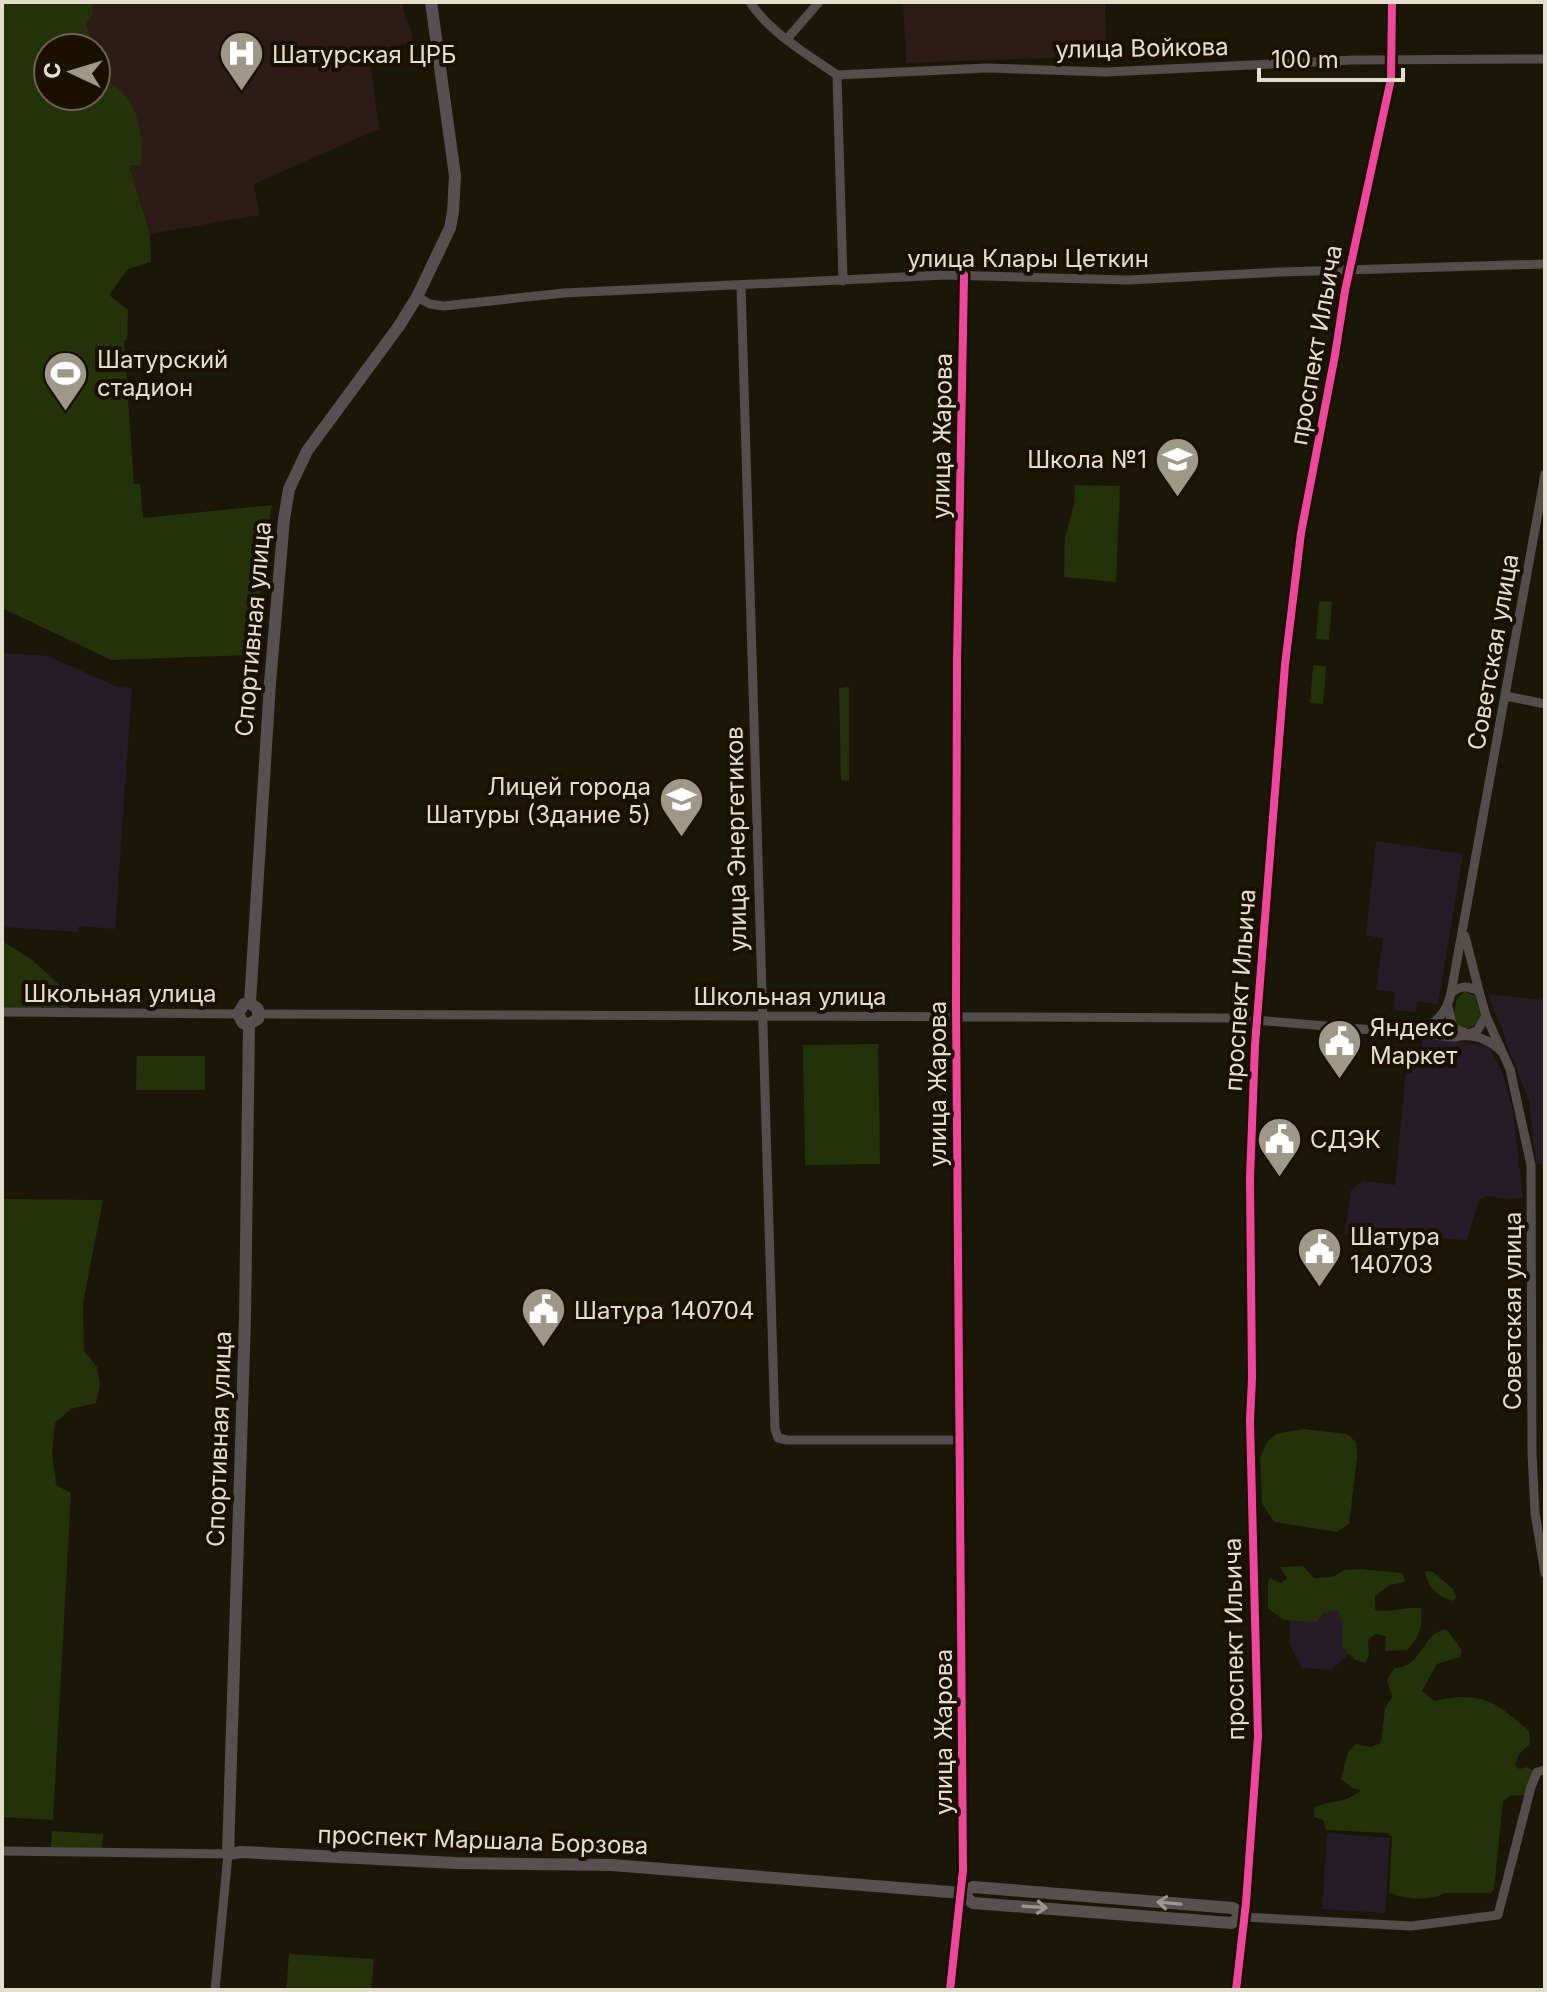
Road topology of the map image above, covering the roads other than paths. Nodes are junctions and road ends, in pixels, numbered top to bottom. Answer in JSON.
{"nodes":[{"id":1,"x":431,"y":2,"type":"edge"},
{"id":2,"x":750,"y":2,"type":"edge"},
{"id":3,"x":819,"y":2,"type":"edge"},
{"id":4,"x":1392,"y":2,"type":"edge"},
{"id":5,"x":787,"y":39,"type":"junction"},
{"id":6,"x":1545,"y":59,"type":"edge"},
{"id":7,"x":1392,"y":60,"type":"junction"},
{"id":8,"x":837,"y":75,"type":"junction"},
{"id":9,"x":1545,"y":264,"type":"edge"},
{"id":10,"x":1349,"y":270,"type":"junction"},
{"id":11,"x":964,"y":275,"type":"junction"},
{"id":12,"x":843,"y":281,"type":"junction"},
{"id":13,"x":741,"y":285,"type":"junction"},
{"id":14,"x":417,"y":297,"type":"junction"},
{"id":15,"x":1545,"y":474,"type":"edge"},
{"id":16,"x":1506,"y":696,"type":"junction"},
{"id":17,"x":1545,"y":704,"type":"edge"},
{"id":18,"x":1464,"y":931,"type":"junction"},
{"id":19,"x":1479,"y":991,"type":"junction"},
{"id":20,"x":1451,"y":993,"type":"junction"},
{"id":21,"x":1448,"y":1007,"type":"junction"},
{"id":22,"x":255,"y":1008,"type":"junction"},
{"id":23,"x":2,"y":1012,"type":"edge"},
{"id":24,"x":238,"y":1014,"type":"junction"},
{"id":25,"x":956,"y":1016,"type":"junction"},
{"id":26,"x":1486,"y":1016,"type":"junction"},
{"id":27,"x":761,"y":1017,"type":"junction"},
{"id":28,"x":1257,"y":1019,"type":"junction"},
{"id":29,"x":249,"y":1024,"type":"junction"},
{"id":30,"x":1415,"y":1032,"type":"junction"},
{"id":31,"x":1468,"y":1034,"type":"junction"},
{"id":32,"x":1502,"y":1052,"type":"junction"},
{"id":33,"x":961,"y":1440,"type":"junction"},
{"id":34,"x":1545,"y":1573,"type":"edge"},
{"id":35,"x":1545,"y":1770,"type":"edge"},
{"id":36,"x":2,"y":1851,"type":"edge"},
{"id":37,"x":228,"y":1854,"type":"junction"},
{"id":38,"x":961,"y":1893,"type":"junction"},
{"id":39,"x":1244,"y":1917,"type":"junction"},
{"id":40,"x":215,"y":1990,"type":"edge"},
{"id":41,"x":950,"y":1990,"type":"edge"},
{"id":42,"x":1236,"y":1990,"type":"edge"}],
"edges":[{"from":1,"to":14,"type":"street","name":"Спортивная улица"},
{"from":2,"to":5,"type":"street"},
{"from":3,"to":5,"type":"street"},
{"from":4,"to":7,"type":"street","name":"проспект Ильича"},
{"from":5,"to":8,"type":"street"},
{"from":6,"to":7,"type":"street","name":"улица Войкова"},
{"from":7,"to":8,"type":"street","name":"улица Войкова"},
{"from":7,"to":10,"type":"street","name":"проспект Ильича"},
{"from":8,"to":12,"type":"street"},
{"from":9,"to":10,"type":"street","name":"улица Клары Цеткин"},
{"from":10,"to":11,"type":"street","name":"улица Клары Цеткин"},
{"from":10,"to":28,"type":"street","name":"проспект Ильича"},
{"from":11,"to":12,"type":"street","name":"улица Клары Цеткин"},
{"from":11,"to":25,"type":"street","name":"улица Жарова"},
{"from":12,"to":13,"type":"street","name":"улица Клары Цеткин"},
{"from":13,"to":14,"type":"street","name":"улица Клары Цеткин"},
{"from":13,"to":27,"type":"street","name":"улица Энергетиков"},
{"from":14,"to":22,"type":"street","name":"Спортивная улица"},
{"from":15,"to":16,"type":"street","name":"Советская улица"},
{"from":16,"to":17,"type":"street"},
{"from":16,"to":18,"type":"street","name":"Советская улица"},
{"from":18,"to":19,"type":"street","name":"Советская улица"},
{"from":18,"to":20,"type":"street","name":"Советская улица"},
{"from":19,"to":20,"type":"street"},
{"from":19,"to":26,"type":"street"},
{"from":20,"to":21,"type":"street"},
{"from":21,"to":30,"type":"street"},
{"from":21,"to":31,"type":"street"},
{"from":22,"to":24,"type":"street"},
{"from":22,"to":27,"type":"street","name":"Школьная улица"},
{"from":22,"to":29,"type":"street"},
{"from":23,"to":24,"type":"street","name":"Школьная улица"},
{"from":24,"to":29,"type":"street"},
{"from":25,"to":27,"type":"street","name":"Школьная улица"},
{"from":25,"to":28,"type":"street","name":"Школьная улица"},
{"from":25,"to":33,"type":"street","name":"улица Жарова"},
{"from":26,"to":31,"type":"street"},
{"from":26,"to":32,"type":"street","name":"Советская улица"},
{"from":27,"to":33,"type":"street","name":"улица Энергетиков"},
{"from":28,"to":30,"type":"street","name":"Школьная улица"},
{"from":28,"to":39,"type":"street","name":"проспект Ильича"},
{"from":29,"to":37,"type":"street","name":"Спортивная улица"},
{"from":30,"to":31,"type":"street","name":"Школьная улица"},
{"from":31,"to":32,"type":"street"},
{"from":32,"to":34,"type":"street","name":"Советская улица"},
{"from":33,"to":38,"type":"street","name":"улица Жарова"},
{"from":35,"to":39,"type":"street"},
{"from":36,"to":37,"type":"street","name":"проспект Маршала Борзова"},
{"from":37,"to":38,"type":"street","name":"проспект Маршала Борзова"},
{"from":37,"to":40,"type":"street"},
{"from":38,"to":39,"type":"street","name":"проспект Маршала Борзова"},
{"from":38,"to":41,"type":"street","name":"улица Жарова"},
{"from":39,"to":42,"type":"street","name":"проспект Ильича"}]}
